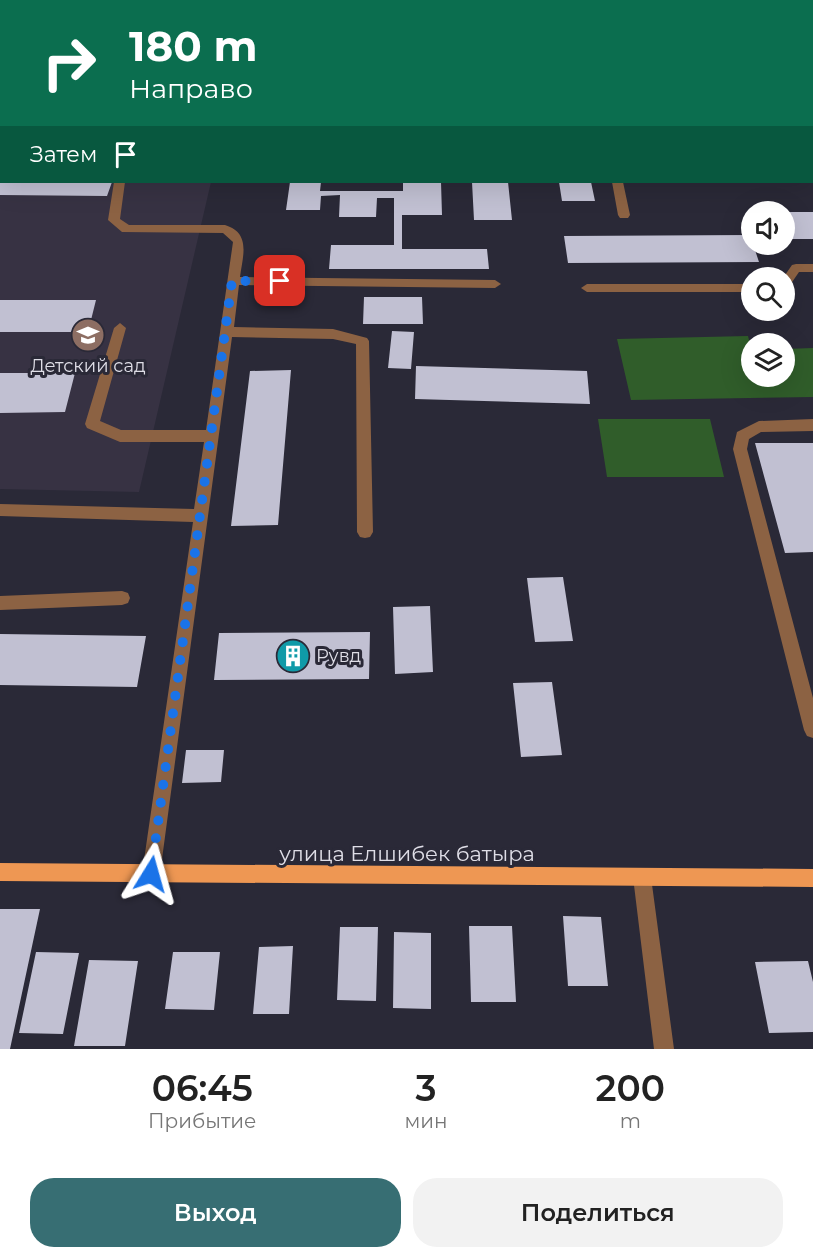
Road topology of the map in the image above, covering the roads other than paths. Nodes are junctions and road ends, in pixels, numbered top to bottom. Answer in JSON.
{"nodes":[{"id":1,"x":119,"y":183,"type":"edge"},
{"id":2,"x":617,"y":183,"type":"edge"},
{"id":3,"x":624,"y":214,"type":"dead end"},
{"id":4,"x":813,"y":267,"type":"edge"},
{"id":5,"x":795,"y":268,"type":"edge"},
{"id":6,"x":232,"y":281,"type":"junction"},
{"id":7,"x":495,"y":284,"type":"dead end"},
{"id":8,"x":587,"y":288,"type":"dead end"},
{"id":9,"x":741,"y":288,"type":"edge"},
{"id":10,"x":120,"y":328,"type":"dead end"},
{"id":11,"x":225,"y":332,"type":"junction"},
{"id":12,"x":813,"y":425,"type":"edge"},
{"id":13,"x":211,"y":436,"type":"junction"},
{"id":14,"x":0,"y":510,"type":"edge"},
{"id":15,"x":200,"y":516,"type":"junction"},
{"id":16,"x":365,"y":532,"type":"dead end"},
{"id":17,"x":122,"y":598,"type":"dead end"},
{"id":18,"x":0,"y":603,"type":"edge"},
{"id":19,"x":810,"y":705,"type":"edge"},
{"id":20,"x":813,"y":730,"type":"edge"},
{"id":21,"x":0,"y":872,"type":"edge"},
{"id":22,"x":151,"y":874,"type":"junction"},
{"id":23,"x":642,"y":877,"type":"junction"},
{"id":24,"x":813,"y":878,"type":"edge"},
{"id":25,"x":664,"y":1049,"type":"edge"}],
"edges":[{"from":1,"to":6,"type":"street"},
{"from":2,"to":3,"type":"street"},
{"from":4,"to":5,"type":"street"},
{"from":6,"to":7,"type":"street"},
{"from":6,"to":11,"type":"street"},
{"from":8,"to":9,"type":"street"},
{"from":10,"to":13,"type":"street"},
{"from":11,"to":13,"type":"street"},
{"from":11,"to":16,"type":"street"},
{"from":12,"to":19,"type":"street"},
{"from":13,"to":15,"type":"street"},
{"from":14,"to":15,"type":"street"},
{"from":15,"to":22,"type":"street"},
{"from":17,"to":18,"type":"street"},
{"from":19,"to":20,"type":"street"},
{"from":21,"to":22,"type":"main road","name":"улица Елшибек батыра"},
{"from":22,"to":23,"type":"main road","name":"улица Елшибек батыра"},
{"from":23,"to":24,"type":"main road","name":"улица Елшибек батыра"},
{"from":23,"to":25,"type":"street"}]}
